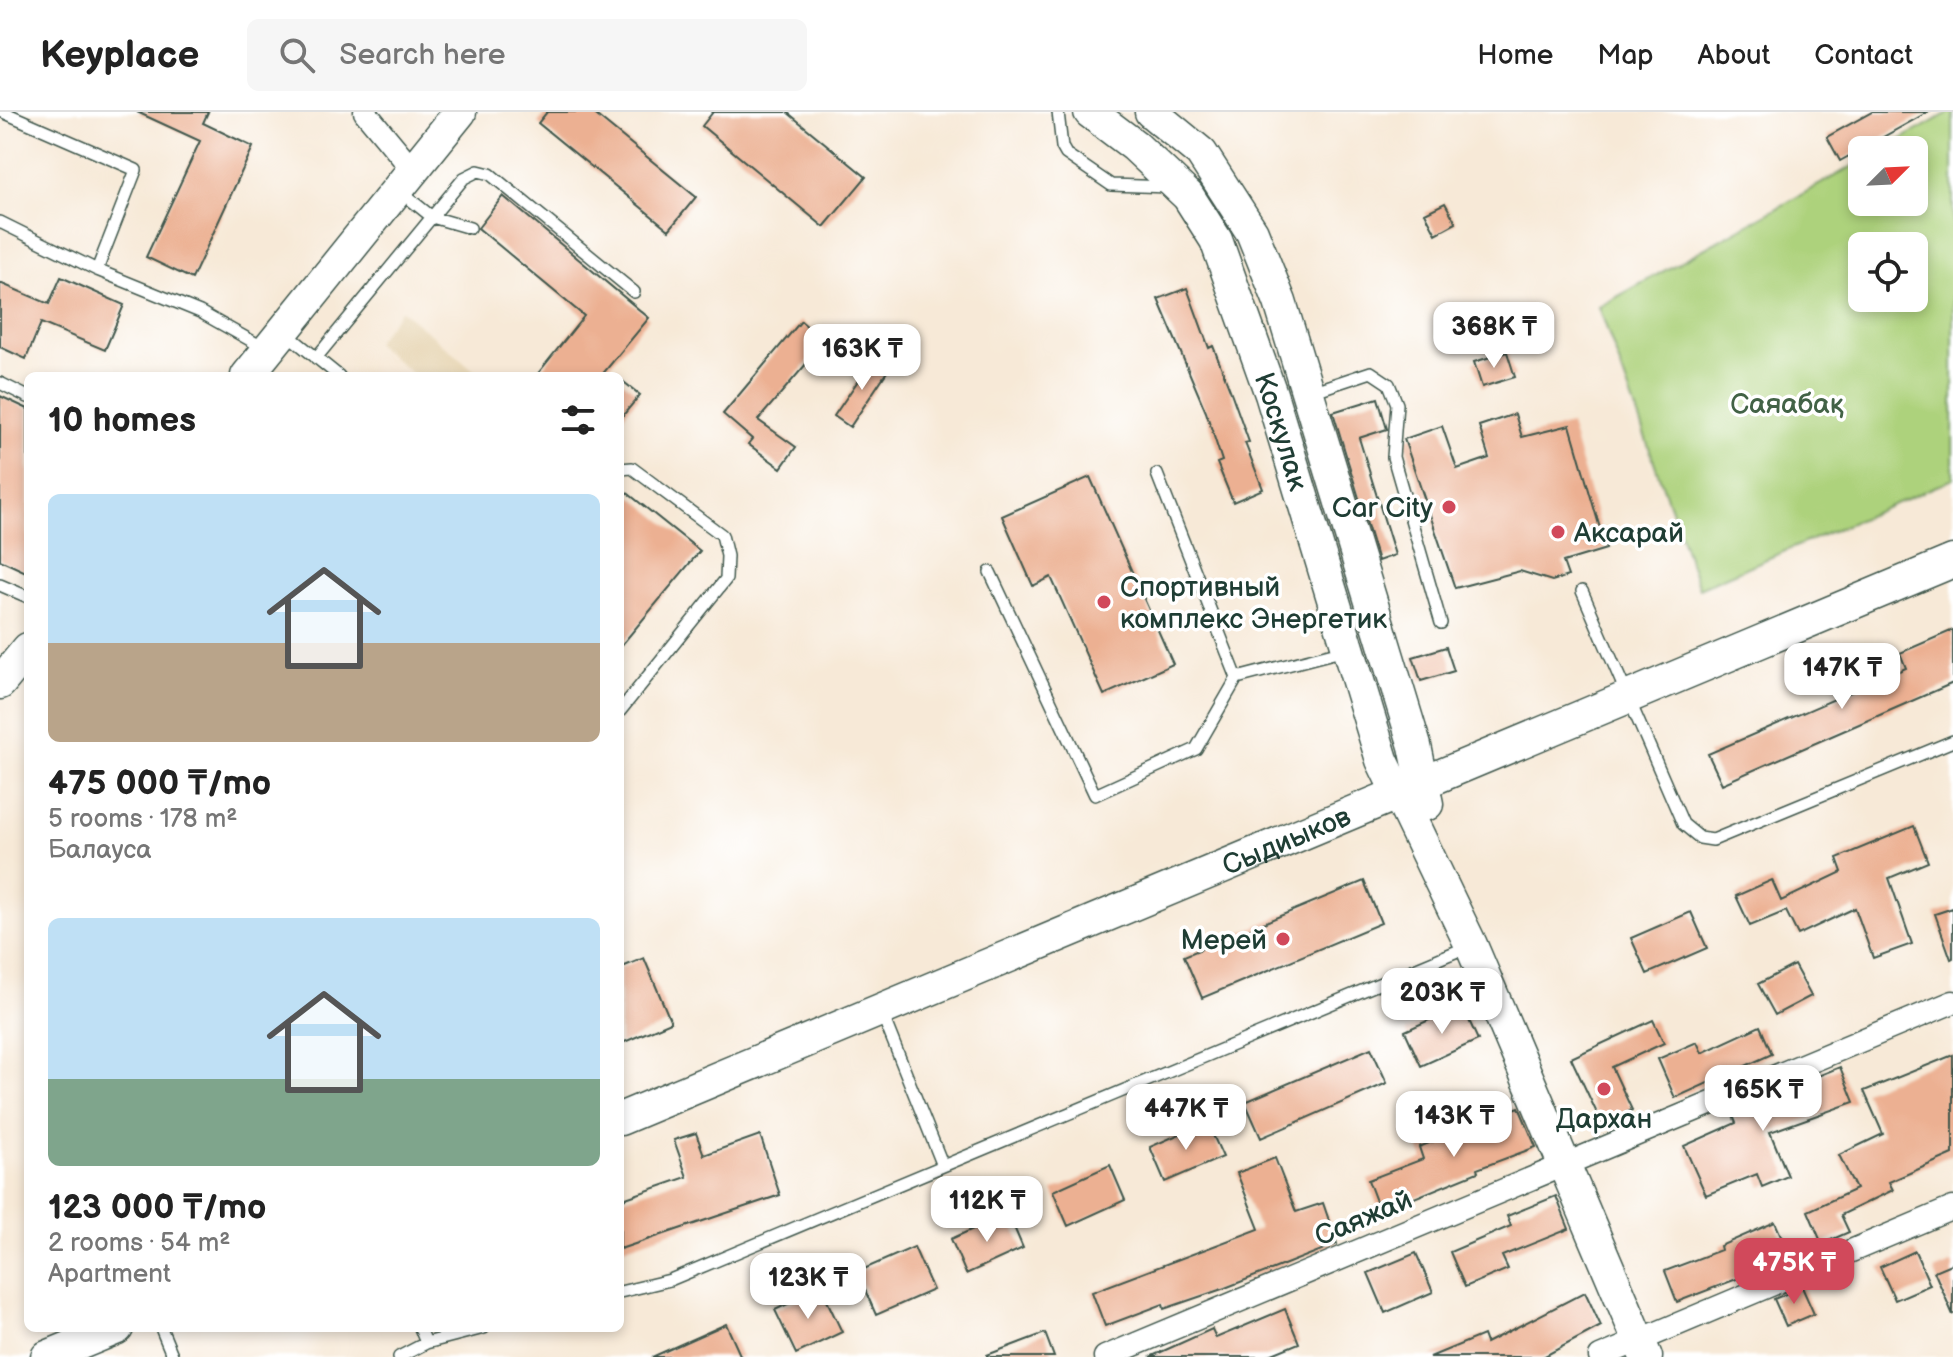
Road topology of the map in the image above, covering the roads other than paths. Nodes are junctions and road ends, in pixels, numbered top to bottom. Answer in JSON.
{"nodes":[{"id":1,"x":3,"y":112,"type":"edge"},
{"id":2,"x":365,"y":112,"type":"edge"},
{"id":3,"x":460,"y":112,"type":"edge"},
{"id":4,"x":1058,"y":112,"type":"edge"},
{"id":5,"x":1151,"y":112,"type":"edge"},
{"id":6,"x":1094,"y":113,"type":"edge"},
{"id":7,"x":406,"y":180,"type":"junction"},
{"id":8,"x":1178,"y":187,"type":"junction"},
{"id":9,"x":432,"y":217,"type":"junction"},
{"id":10,"x":0,"y":222,"type":"edge"},
{"id":11,"x":470,"y":228,"type":"dead end"},
{"id":12,"x":97,"y":270,"type":"junction"},
{"id":13,"x":634,"y":292,"type":"dead end"},
{"id":14,"x":275,"y":340,"type":"junction"},
{"id":15,"x":316,"y":358,"type":"junction"},
{"id":16,"x":250,"y":372,"type":"edge"},
{"id":17,"x":334,"y":372,"type":"edge"},
{"id":18,"x":0,"y":383,"type":"edge"},
{"id":19,"x":1307,"y":393,"type":"junction"},
{"id":20,"x":24,"y":395,"type":"edge"},
{"id":21,"x":624,"y":469,"type":"edge"},
{"id":22,"x":1157,"y":474,"type":"dead end"},
{"id":23,"x":1953,"y":561,"type":"edge"},
{"id":24,"x":990,"y":572,"type":"dead end"},
{"id":25,"x":0,"y":585,"type":"edge"},
{"id":26,"x":1582,"y":591,"type":"dead end"},
{"id":27,"x":24,"y":595,"type":"edge"},
{"id":28,"x":1441,"y":623,"type":"dead end"},
{"id":29,"x":1349,"y":649,"type":"junction"},
{"id":30,"x":24,"y":654,"type":"edge"},
{"id":31,"x":1237,"y":678,"type":"junction"},
{"id":32,"x":0,"y":683,"type":"edge"},
{"id":33,"x":1629,"y":698,"type":"junction"},
{"id":34,"x":624,"y":706,"type":"edge"},
{"id":35,"x":1953,"y":741,"type":"edge"},
{"id":36,"x":1411,"y":791,"type":"junction"},
{"id":37,"x":1466,"y":934,"type":"junction"},
{"id":38,"x":1953,"y":1002,"type":"edge"},
{"id":39,"x":881,"y":1011,"type":"junction"},
{"id":40,"x":624,"y":1117,"type":"edge"},
{"id":41,"x":1564,"y":1165,"type":"junction"},
{"id":42,"x":943,"y":1166,"type":"junction"},
{"id":43,"x":1953,"y":1208,"type":"edge"},
{"id":44,"x":624,"y":1291,"type":"edge"},
{"id":45,"x":107,"y":1332,"type":"edge"},
{"id":46,"x":163,"y":1332,"type":"edge"},
{"id":47,"x":422,"y":1332,"type":"edge"},
{"id":48,"x":469,"y":1332,"type":"edge"},
{"id":49,"x":426,"y":1343,"type":"junction"},
{"id":50,"x":1642,"y":1349,"type":"edge"},
{"id":51,"x":47,"y":1357,"type":"edge"},
{"id":52,"x":173,"y":1357,"type":"edge"},
{"id":53,"x":399,"y":1357,"type":"edge"},
{"id":54,"x":1105,"y":1357,"type":"edge"},
{"id":55,"x":1600,"y":1357,"type":"edge"}],
"edges":[{"from":1,"to":12,"type":"lane"},
{"from":2,"to":7,"type":"street"},
{"from":3,"to":7,"type":"street"},
{"from":4,"to":8,"type":"lane"},
{"from":5,"to":19,"type":"street","name":"Коскулак"},
{"from":6,"to":8,"type":"street","name":"Коскулак"},
{"from":7,"to":9,"type":"lane"},
{"from":7,"to":14,"type":"street"},
{"from":8,"to":29,"type":"street","name":"Коскулак"},
{"from":9,"to":11,"type":"lane"},
{"from":9,"to":13,"type":"lane"},
{"from":9,"to":15,"type":"lane"},
{"from":10,"to":12,"type":"lane"},
{"from":12,"to":14,"type":"lane"},
{"from":14,"to":15,"type":"lane"},
{"from":14,"to":16,"type":"street"},
{"from":15,"to":17,"type":"lane"},
{"from":18,"to":20,"type":"lane"},
{"from":19,"to":28,"type":"lane"},
{"from":19,"to":36,"type":"street","name":"Коскулак"},
{"from":21,"to":34,"type":"lane"},
{"from":22,"to":31,"type":"lane"},
{"from":23,"to":33,"type":"street","name":"Сыдиыков"},
{"from":24,"to":31,"type":"lane"},
{"from":25,"to":27,"type":"lane"},
{"from":26,"to":33,"type":"lane"},
{"from":29,"to":31,"type":"lane"},
{"from":29,"to":36,"type":"street","name":"Коскулак"},
{"from":30,"to":32,"type":"street"},
{"from":33,"to":35,"type":"lane"},
{"from":33,"to":36,"type":"street","name":"Сыдиыков"},
{"from":36,"to":37,"type":"street"},
{"from":36,"to":39,"type":"street","name":"Сыдиыков"},
{"from":37,"to":41,"type":"street"},
{"from":37,"to":42,"type":"lane"},
{"from":38,"to":41,"type":"street","name":"Саяжай"},
{"from":39,"to":40,"type":"street","name":"Сыдиыков"},
{"from":39,"to":42,"type":"lane"},
{"from":41,"to":50,"type":"street"},
{"from":41,"to":54,"type":"street","name":"Саяжай"},
{"from":42,"to":44,"type":"lane"},
{"from":43,"to":50,"type":"street"},
{"from":45,"to":51,"type":"street"},
{"from":46,"to":52,"type":"lane"},
{"from":47,"to":49,"type":"lane"},
{"from":48,"to":49,"type":"lane"},
{"from":49,"to":53,"type":"lane"},
{"from":50,"to":55,"type":"street"}]}
